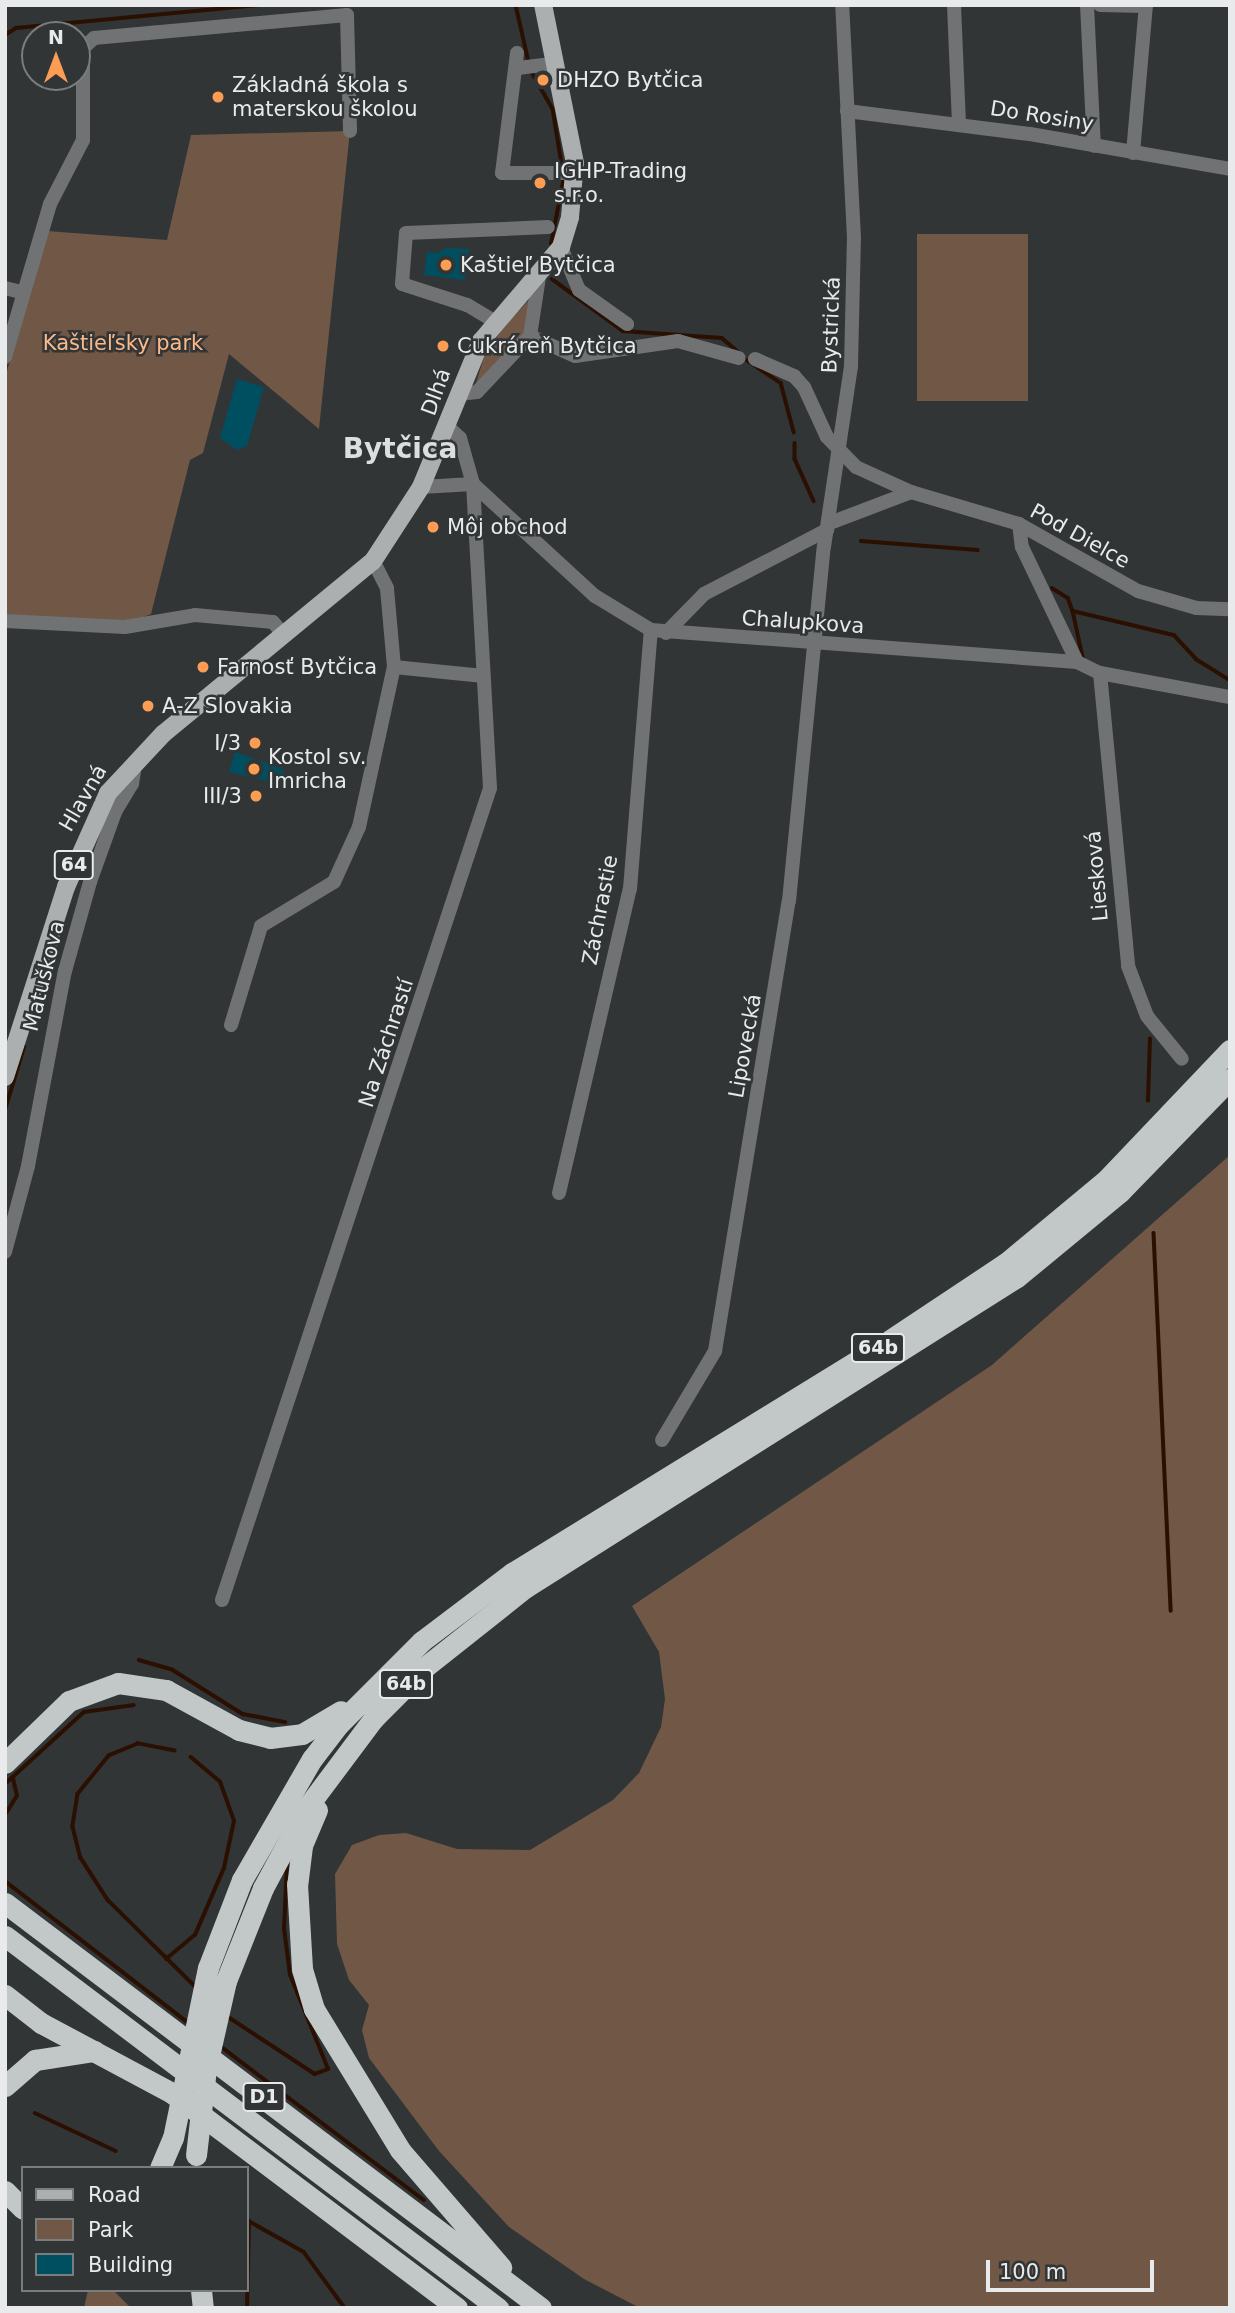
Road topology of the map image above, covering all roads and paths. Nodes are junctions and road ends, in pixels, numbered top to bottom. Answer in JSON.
{"nodes":[{"id":1,"x":543,"y":5,"type":"edge"},
{"id":2,"x":842,"y":5,"type":"edge"},
{"id":3,"x":954,"y":5,"type":"edge"},
{"id":4,"x":1087,"y":5,"type":"edge"},
{"id":5,"x":1100,"y":5,"type":"edge"},
{"id":6,"x":1146,"y":6,"type":"edge"},
{"id":7,"x":556,"y":62,"type":"junction"},
{"id":8,"x":847,"y":111,"type":"junction"},
{"id":9,"x":959,"y":124,"type":"junction"},
{"id":10,"x":350,"y":131,"type":"dead end"},
{"id":11,"x":1094,"y":146,"type":"junction"},
{"id":12,"x":1133,"y":153,"type":"junction"},
{"id":13,"x":1230,"y":169,"type":"edge"},
{"id":14,"x":567,"y":173,"type":"junction"},
{"id":15,"x":548,"y":227,"type":"dead end"},
{"id":16,"x":561,"y":247,"type":"junction"},
{"id":17,"x":539,"y":277,"type":"junction"},
{"id":18,"x":5,"y":288,"type":"edge"},
{"id":19,"x":21,"y":292,"type":"junction"},
{"id":20,"x":494,"y":321,"type":"junction"},
{"id":21,"x":627,"y":324,"type":"dead end"},
{"id":22,"x":530,"y":336,"type":"junction"},
{"id":23,"x":5,"y":357,"type":"edge"},
{"id":24,"x":739,"y":358,"type":"dead end"},
{"id":25,"x":755,"y":359,"type":"dead end"},
{"id":26,"x":459,"y":394,"type":"junction"},
{"id":27,"x":448,"y":428,"type":"junction"},
{"id":28,"x":840,"y":456,"type":"junction"},
{"id":29,"x":472,"y":484,"type":"junction"},
{"id":30,"x":421,"y":487,"type":"junction"},
{"id":31,"x":911,"y":492,"type":"junction"},
{"id":32,"x":1019,"y":524,"type":"junction"},
{"id":33,"x":829,"y":526,"type":"junction"},
{"id":34,"x":373,"y":561,"type":"junction"},
{"id":35,"x":1230,"y":609,"type":"edge"},
{"id":36,"x":5,"y":621,"type":"edge"},
{"id":37,"x":651,"y":630,"type":"junction"},
{"id":38,"x":666,"y":634,"type":"junction"},
{"id":39,"x":284,"y":635,"type":"junction"},
{"id":40,"x":815,"y":645,"type":"junction"},
{"id":41,"x":1077,"y":662,"type":"junction"},
{"id":42,"x":394,"y":667,"type":"junction"},
{"id":43,"x":1100,"y":673,"type":"junction"},
{"id":44,"x":484,"y":676,"type":"junction"},
{"id":45,"x":1230,"y":696,"type":"edge"},
{"id":46,"x":136,"y":759,"type":"junction"},
{"id":47,"x":230,"y":1025,"type":"dead end"},
{"id":48,"x":1230,"y":1050,"type":"edge"},
{"id":49,"x":1182,"y":1059,"type":"dead end"},
{"id":50,"x":5,"y":1077,"type":"edge"},
{"id":51,"x":1230,"y":1079,"type":"edge"},
{"id":52,"x":559,"y":1193,"type":"dead end"},
{"id":53,"x":5,"y":1252,"type":"edge"},
{"id":54,"x":662,"y":1440,"type":"dead end"},
{"id":55,"x":222,"y":1600,"type":"dead end"},
{"id":56,"x":369,"y":1693,"type":"junction"},
{"id":57,"x":5,"y":1763,"type":"edge"},
{"id":58,"x":330,"y":1775,"type":"junction"},
{"id":59,"x":5,"y":1903,"type":"edge"},
{"id":60,"x":5,"y":1936,"type":"edge"},
{"id":61,"x":5,"y":1996,"type":"edge"},
{"id":62,"x":94,"y":2051,"type":"junction"},
{"id":63,"x":5,"y":2086,"type":"edge"},
{"id":64,"x":196,"y":2161,"type":"edge"},
{"id":65,"x":161,"y":2166,"type":"edge"},
{"id":66,"x":5,"y":2191,"type":"edge"},
{"id":67,"x":21,"y":2207,"type":"edge"},
{"id":68,"x":413,"y":2276,"type":"junction"},
{"id":69,"x":521,"y":2293,"type":"junction"},
{"id":70,"x":427,"y":2308,"type":"edge"},
{"id":71,"x":457,"y":2308,"type":"edge"},
{"id":72,"x":498,"y":2308,"type":"edge"},
{"id":73,"x":541,"y":2308,"type":"edge"}],
"edges":[{"from":1,"to":7,"type":"main road","name":"Dlhá","number":"64"},
{"from":2,"to":8,"type":"street","name":"Bystrická"},
{"from":3,"to":9,"type":"street"},
{"from":4,"to":11,"type":"street"},
{"from":5,"to":6,"type":"street"},
{"from":6,"to":12,"type":"street"},
{"from":7,"to":14,"type":"main road","name":"Dlhá","number":"64"},
{"from":7,"to":14,"type":"street"},
{"from":8,"to":9,"type":"street","name":"Do Rosiny"},
{"from":8,"to":28,"type":"street","name":"Bystrická"},
{"from":9,"to":11,"type":"street","name":"Do Rosiny"},
{"from":10,"to":19,"type":"street"},
{"from":11,"to":12,"type":"street","name":"Do Rosiny"},
{"from":12,"to":13,"type":"street","name":"Do Rosiny"},
{"from":14,"to":16,"type":"main road","name":"Dlhá","number":"64"},
{"from":15,"to":20,"type":"street"},
{"from":16,"to":17,"type":"main road","name":"Dlhá","number":"64"},
{"from":16,"to":21,"type":"street"},
{"from":17,"to":20,"type":"main road","name":"Dlhá","number":"64"},
{"from":17,"to":22,"type":"street"},
{"from":18,"to":19,"type":"street"},
{"from":19,"to":23,"type":"street"},
{"from":20,"to":26,"type":"main road","name":"Dlhá","number":"64"},
{"from":22,"to":24,"type":"street"},
{"from":22,"to":26,"type":"street"},
{"from":25,"to":28,"type":"street"},
{"from":26,"to":27,"type":"main road","name":"Dlhá","number":"64"},
{"from":27,"to":29,"type":"street","name":"Na Záchrastí"},
{"from":27,"to":30,"type":"main road","name":"Dlhá","number":"64"},
{"from":28,"to":31,"type":"street","name":"Pod Dielce"},
{"from":28,"to":33,"type":"street","name":"Bystrická"},
{"from":29,"to":30,"type":"street"},
{"from":29,"to":37,"type":"street","name":"Chalupkova"},
{"from":29,"to":44,"type":"street","name":"Na Záchrastí"},
{"from":30,"to":34,"type":"main road","name":"Dlhá","number":"64"},
{"from":31,"to":32,"type":"street","name":"Pod Dielce"},
{"from":31,"to":33,"type":"street"},
{"from":32,"to":35,"type":"street","name":"Pod Dielce"},
{"from":32,"to":41,"type":"street"},
{"from":33,"to":38,"type":"street"},
{"from":33,"to":40,"type":"street","name":"Bystrická"},
{"from":34,"to":39,"type":"main road","name":"Hlavná","number":"64"},
{"from":34,"to":42,"type":"street"},
{"from":36,"to":39,"type":"street"},
{"from":37,"to":38,"type":"street","name":"Chalupkova"},
{"from":37,"to":52,"type":"street","name":"Záchrastie"},
{"from":38,"to":40,"type":"street","name":"Chalupkova"},
{"from":39,"to":46,"type":"main road","name":"Hlavná","number":"64"},
{"from":40,"to":41,"type":"street","name":"Chalupkova"},
{"from":40,"to":54,"type":"street","name":"Lipovecká"},
{"from":41,"to":43,"type":"street","name":"Chalupkova"},
{"from":42,"to":44,"type":"street"},
{"from":42,"to":47,"type":"street"},
{"from":43,"to":45,"type":"street","name":"Chalupkova"},
{"from":43,"to":49,"type":"street","name":"Liesková"},
{"from":44,"to":55,"type":"street","name":"Na Záchrastí"},
{"from":46,"to":50,"type":"main road","name":"Hlavná","number":"64"},
{"from":46,"to":53,"type":"street","name":"Matuškova"},
{"from":48,"to":56,"type":"highway","number":"64b"},
{"from":51,"to":58,"type":"highway","number":"64b"},
{"from":56,"to":57,"type":"highway"},
{"from":56,"to":65,"type":"highway","number":"64b","bridge":true},
{"from":58,"to":64,"type":"highway","number":"64b","bridge":true},
{"from":58,"to":69,"type":"highway"},
{"from":59,"to":69,"type":"highway","number":"D1"},
{"from":60,"to":72,"type":"highway","number":"D1"},
{"from":61,"to":62,"type":"highway"},
{"from":62,"to":63,"type":"highway"},
{"from":62,"to":68,"type":"highway"},
{"from":66,"to":67,"type":"highway"},
{"from":68,"to":70,"type":"highway"},
{"from":68,"to":71,"type":"highway"},
{"from":69,"to":73,"type":"highway","number":"D1"}]}
